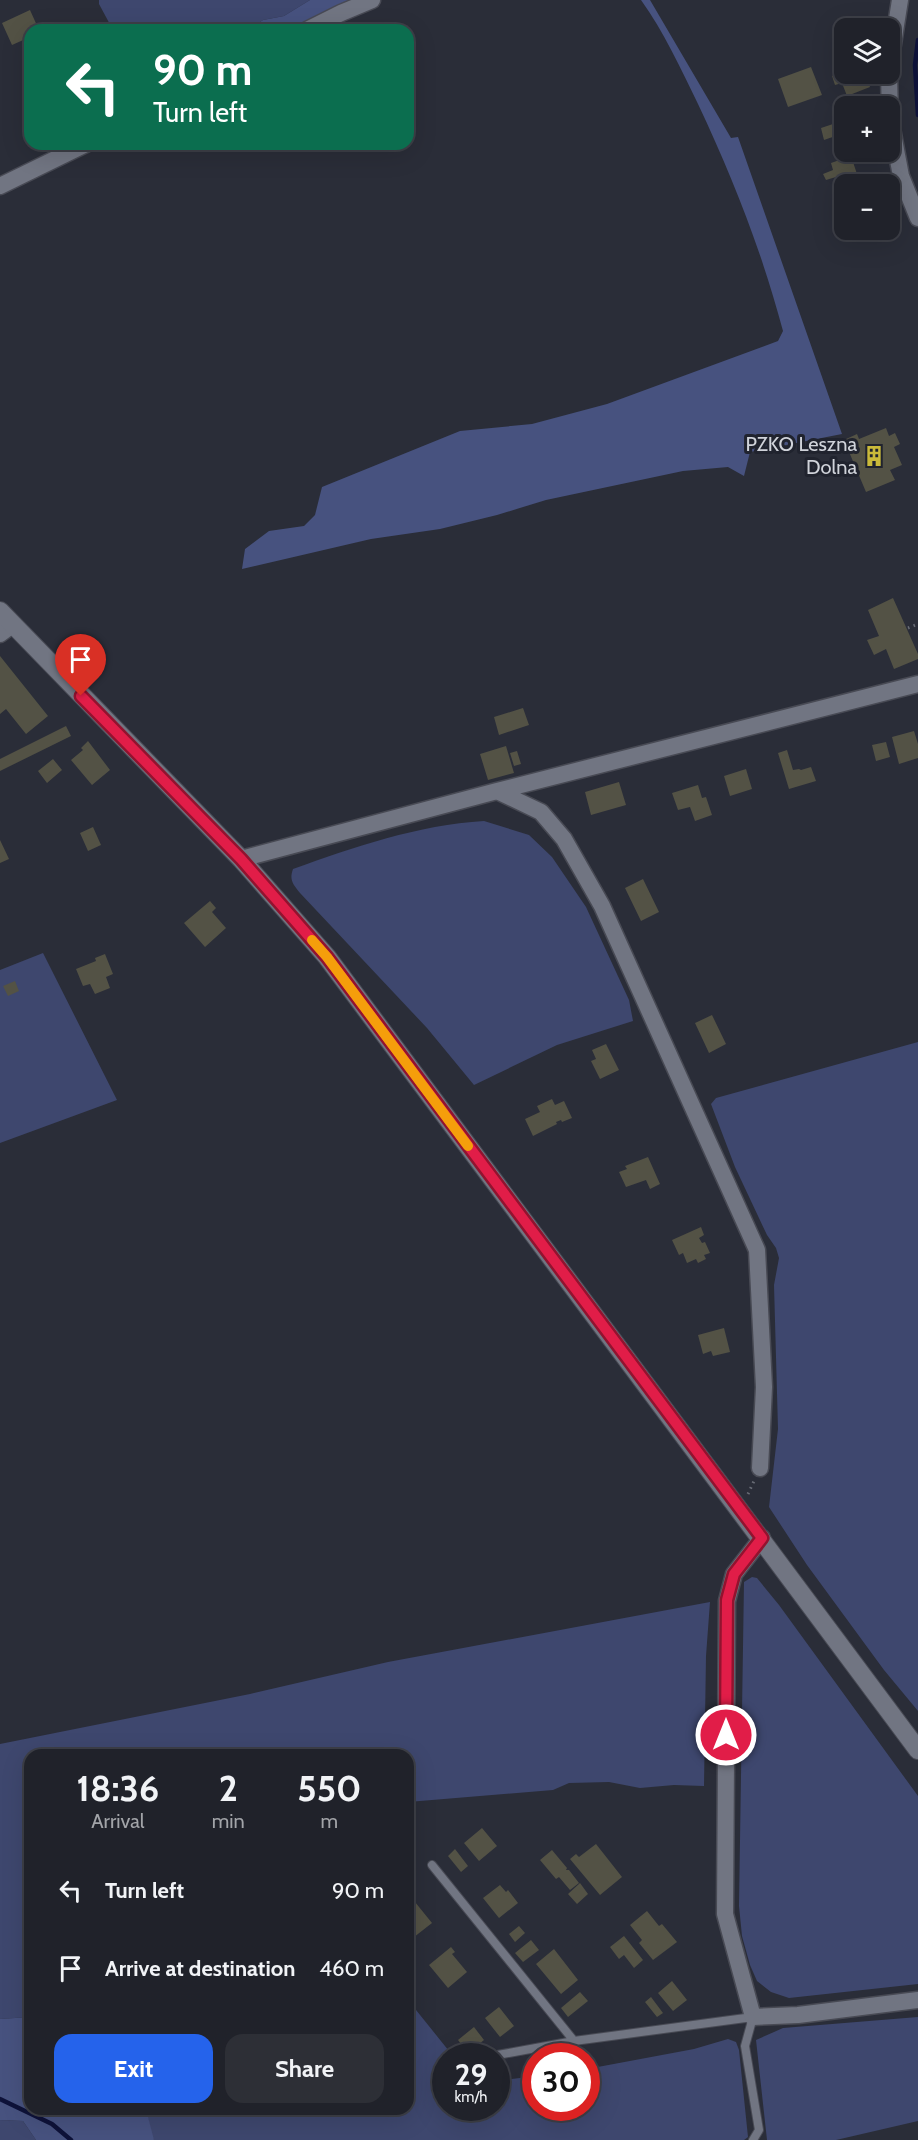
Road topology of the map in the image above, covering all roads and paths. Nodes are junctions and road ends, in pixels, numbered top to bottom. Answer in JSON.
{"nodes":[{"id":1,"x":372,"y":0,"type":"edge"},
{"id":2,"x":900,"y":0,"type":"edge"},
{"id":3,"x":897,"y":18,"type":"edge"},
{"id":4,"x":319,"y":24,"type":"edge"},
{"id":5,"x":889,"y":84,"type":"edge"},
{"id":6,"x":74,"y":150,"type":"edge"},
{"id":7,"x":0,"y":186,"type":"edge"},
{"id":8,"x":918,"y":218,"type":"edge"},
{"id":9,"x":0,"y":610,"type":"edge"},
{"id":10,"x":918,"y":624,"type":"edge"},
{"id":11,"x":908,"y":628,"type":"dead end"},
{"id":12,"x":6,"y":629,"type":"edge"},
{"id":13,"x":918,"y":684,"type":"edge"},
{"id":14,"x":497,"y":791,"type":"junction"},
{"id":15,"x":241,"y":859,"type":"junction"},
{"id":16,"x":760,"y":1468,"type":"joint"},
{"id":17,"x":740,"y":1509,"type":"junction"},
{"id":18,"x":762,"y":1538,"type":"junction"},
{"id":19,"x":918,"y":1750,"type":"edge"},
{"id":20,"x":432,"y":1865,"type":"dead end"},
{"id":21,"x":918,"y":2000,"type":"edge"},
{"id":22,"x":753,"y":2017,"type":"junction"},
{"id":23,"x":574,"y":2041,"type":"junction"},
{"id":24,"x":510,"y":2053,"type":"edge"},
{"id":25,"x":753,"y":2140,"type":"edge"}],
"edges":[{"from":1,"to":4,"type":"street"},
{"from":2,"to":3,"type":"street"},
{"from":5,"to":8,"type":"street"},
{"from":6,"to":7,"type":"street"},
{"from":9,"to":12,"type":"street"},
{"from":10,"to":11,"type":"path"},
{"from":12,"to":15,"type":"street"},
{"from":13,"to":14,"type":"street"},
{"from":14,"to":15,"type":"street"},
{"from":14,"to":16,"type":"street"},
{"from":15,"to":17,"type":"street"},
{"from":16,"to":17,"type":"path"},
{"from":17,"to":18,"type":"street"},
{"from":18,"to":19,"type":"street"},
{"from":18,"to":22,"type":"street"},
{"from":20,"to":23,"type":"lane"},
{"from":21,"to":22,"type":"street"},
{"from":22,"to":23,"type":"lane"},
{"from":22,"to":25,"type":"lane"},
{"from":23,"to":24,"type":"lane"}]}
